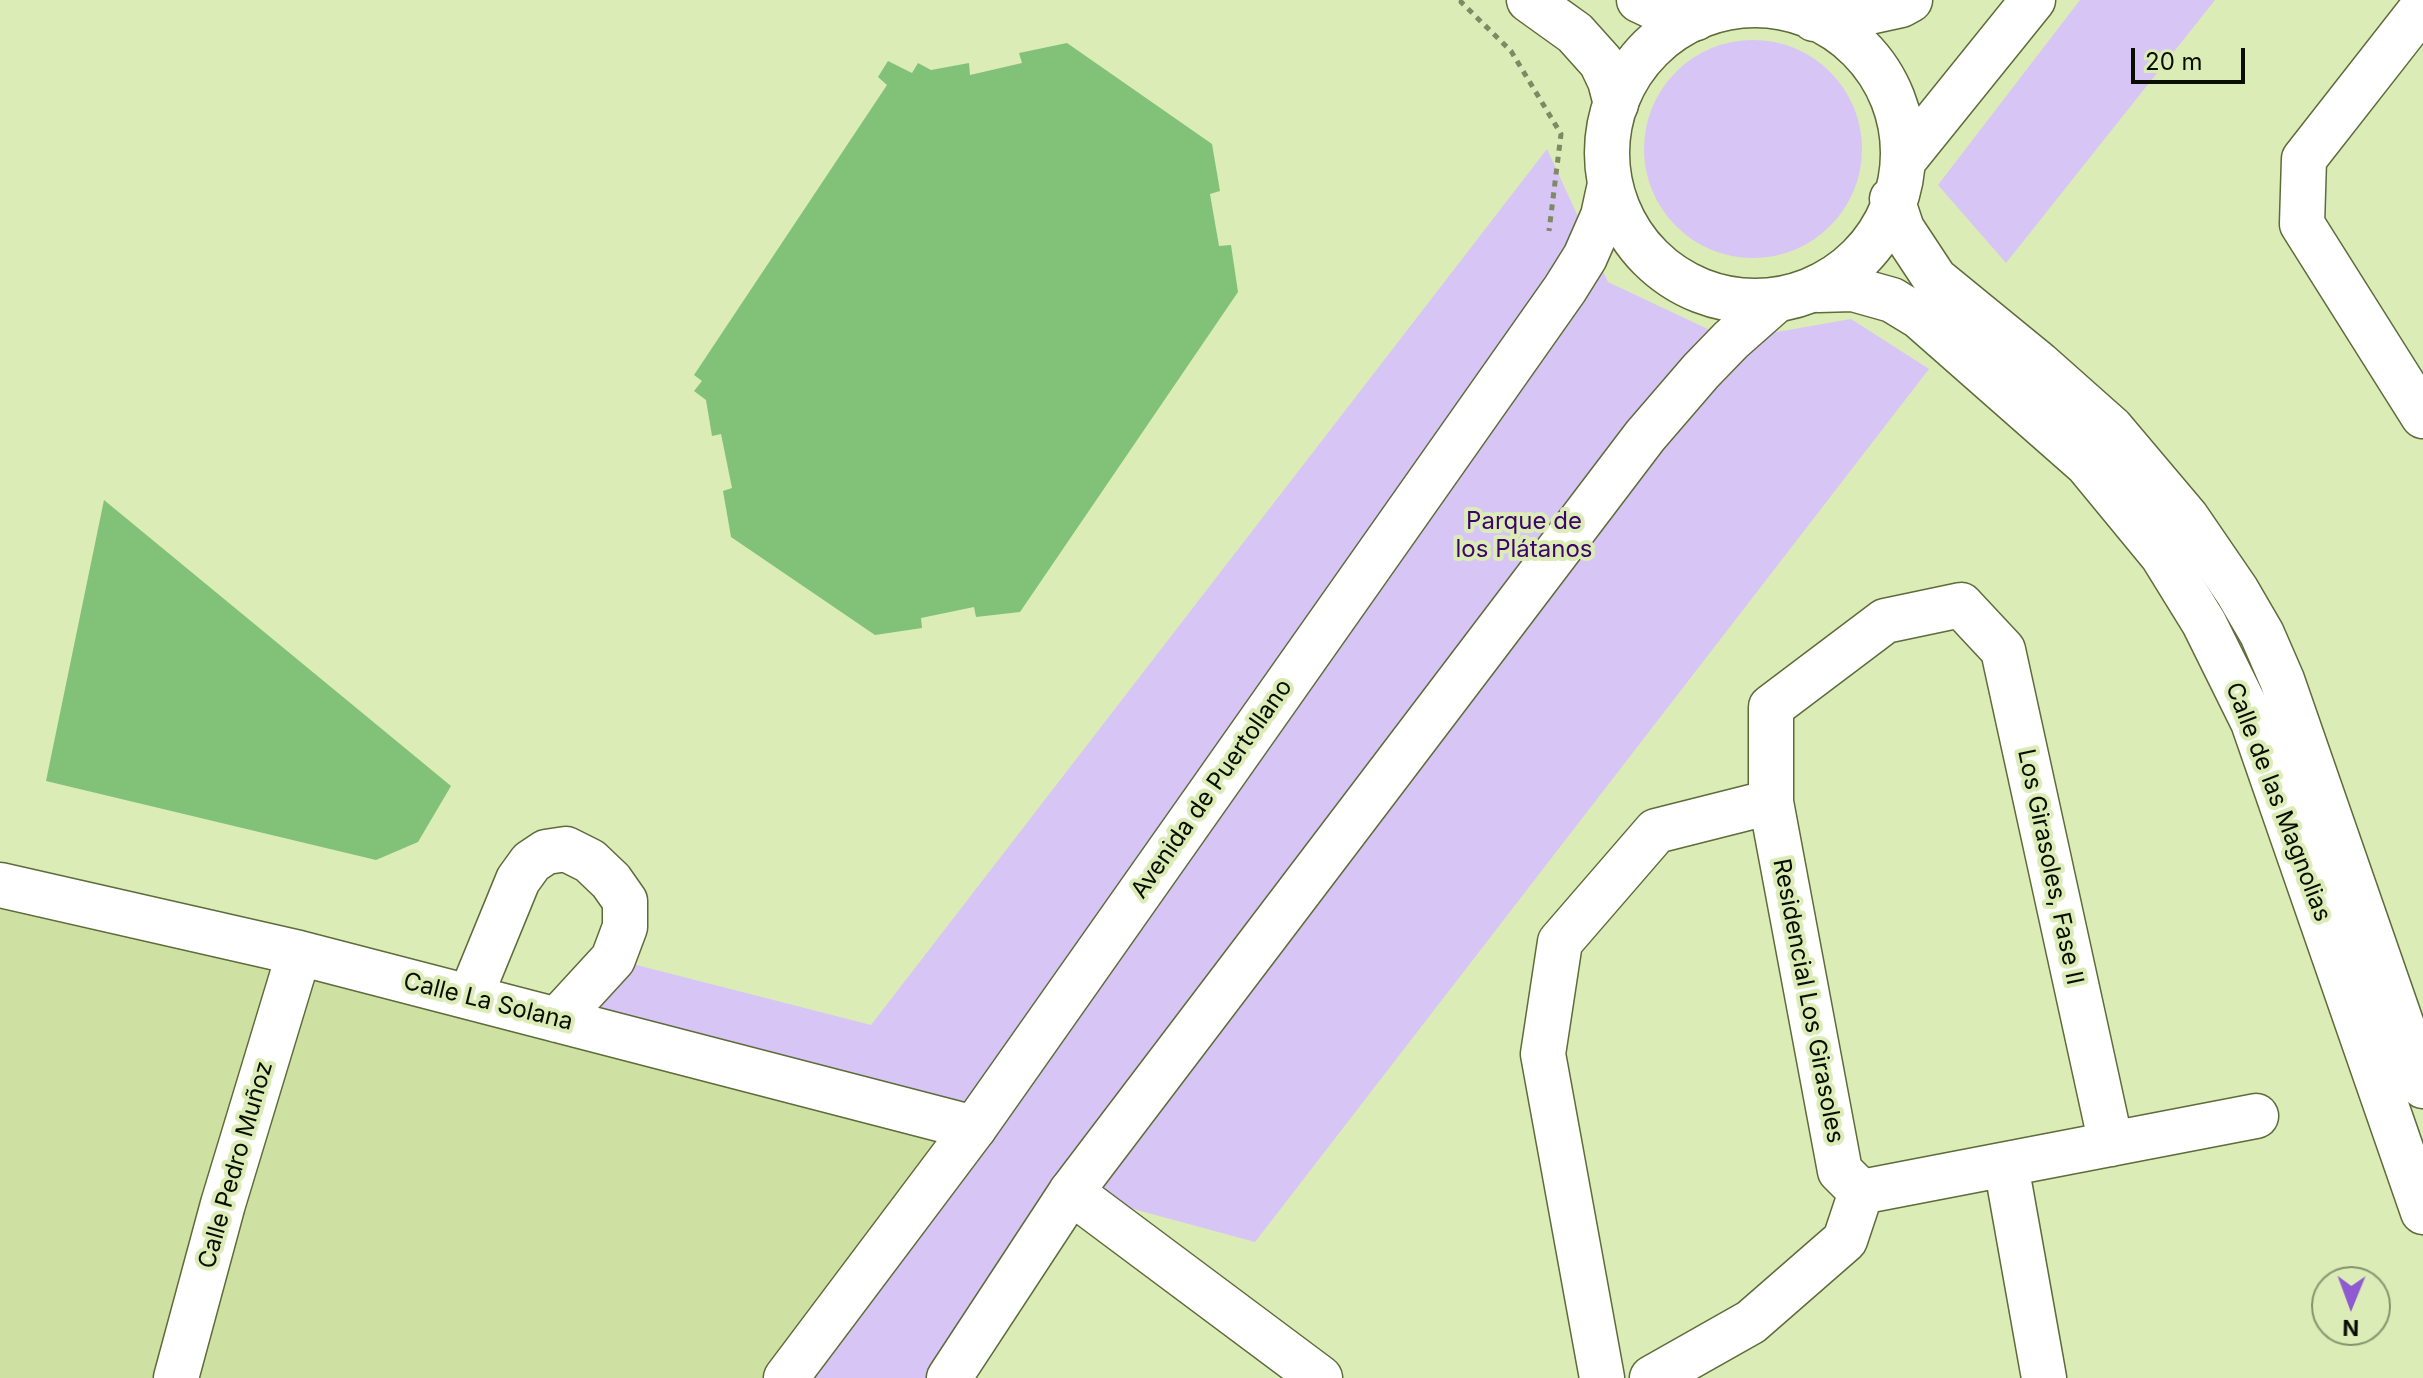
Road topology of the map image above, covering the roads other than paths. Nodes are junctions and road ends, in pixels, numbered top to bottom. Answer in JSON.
{"nodes":[{"id":1,"x":1529,"y":0,"type":"edge"},
{"id":2,"x":1639,"y":0,"type":"edge"},
{"id":3,"x":1910,"y":0,"type":"edge"},
{"id":4,"x":2033,"y":0,"type":"edge"},
{"id":5,"x":2423,"y":7,"type":"edge"},
{"id":6,"x":1696,"y":18,"type":"junction"},
{"id":7,"x":1814,"y":19,"type":"junction"},
{"id":8,"x":1616,"y":104,"type":"junction"},
{"id":9,"x":1898,"y":180,"type":"junction"},
{"id":10,"x":1610,"y":184,"type":"junction"},
{"id":11,"x":1818,"y":290,"type":"junction"},
{"id":12,"x":1774,"y":302,"type":"junction"},
{"id":13,"x":2423,"y":416,"type":"edge"},
{"id":14,"x":1961,"y":605,"type":"joint"},
{"id":15,"x":1771,"y":802,"type":"junction"},
{"id":16,"x":0,"y":885,"type":"edge"},
{"id":17,"x":299,"y":953,"type":"junction"},
{"id":18,"x":470,"y":997,"type":"junction"},
{"id":19,"x":557,"y":1020,"type":"junction"},
{"id":20,"x":2412,"y":1085,"type":"edge"},
{"id":21,"x":2256,"y":1116,"type":"dead end"},
{"id":22,"x":974,"y":1128,"type":"junction"},
{"id":23,"x":2111,"y":1144,"type":"junction"},
{"id":24,"x":2006,"y":1165,"type":"junction"},
{"id":25,"x":1071,"y":1192,"type":"junction"},
{"id":26,"x":1861,"y":1192,"type":"junction"},
{"id":27,"x":2423,"y":1212,"type":"edge"},
{"id":28,"x":176,"y":1378,"type":"edge"},
{"id":29,"x":786,"y":1378,"type":"edge"},
{"id":30,"x":949,"y":1378,"type":"edge"},
{"id":31,"x":1320,"y":1378,"type":"edge"},
{"id":32,"x":1602,"y":1378,"type":"edge"},
{"id":33,"x":1652,"y":1378,"type":"edge"},
{"id":34,"x":2044,"y":1378,"type":"edge"}],
"edges":[{"from":1,"to":8,"type":"main road"},
{"from":2,"to":6,"type":"main road"},
{"from":3,"to":7,"type":"main road"},
{"from":4,"to":9,"type":"main road"},
{"from":5,"to":13,"type":"main road"},
{"from":6,"to":7,"type":"main road"},
{"from":6,"to":8,"type":"main road"},
{"from":7,"to":9,"type":"main road","name":"Calle de las Magnolias"},
{"from":8,"to":10,"type":"main road"},
{"from":9,"to":11,"type":"main road"},
{"from":9,"to":20,"type":"main road","name":"Calle de las Magnolias"},
{"from":10,"to":12,"type":"main road"},
{"from":10,"to":22,"type":"main road","name":"Avenida de Puertollano"},
{"from":11,"to":12,"type":"main road"},
{"from":11,"to":20,"type":"main road","name":"Calle de las Magnolias"},
{"from":12,"to":25,"type":"main road"},
{"from":14,"to":15,"type":"main road","name":"Residencial Los Girasoles"},
{"from":14,"to":23,"type":"main road","name":"Los Girasoles, Fase II"},
{"from":15,"to":26,"type":"main road","name":"Residencial Los Girasoles"},
{"from":15,"to":32,"type":"main road"},
{"from":16,"to":17,"type":"main road","name":"Calle La Solana"},
{"from":17,"to":18,"type":"main road","name":"Calle La Solana"},
{"from":17,"to":28,"type":"main road","name":"Calle Pedro Muñoz"},
{"from":18,"to":19,"type":"main road","name":"Calle La Solana"},
{"from":18,"to":19,"type":"main road"},
{"from":19,"to":22,"type":"main road","name":"Calle La Solana"},
{"from":20,"to":27,"type":"main road","name":"Calle de las Magnolias"},
{"from":21,"to":23,"type":"main road"},
{"from":22,"to":29,"type":"main road","name":"Avenida de Puertollano"},
{"from":23,"to":24,"type":"main road"},
{"from":24,"to":26,"type":"main road"},
{"from":24,"to":34,"type":"main road"},
{"from":25,"to":30,"type":"main road"},
{"from":25,"to":31,"type":"main road"},
{"from":26,"to":33,"type":"main road"}]}
